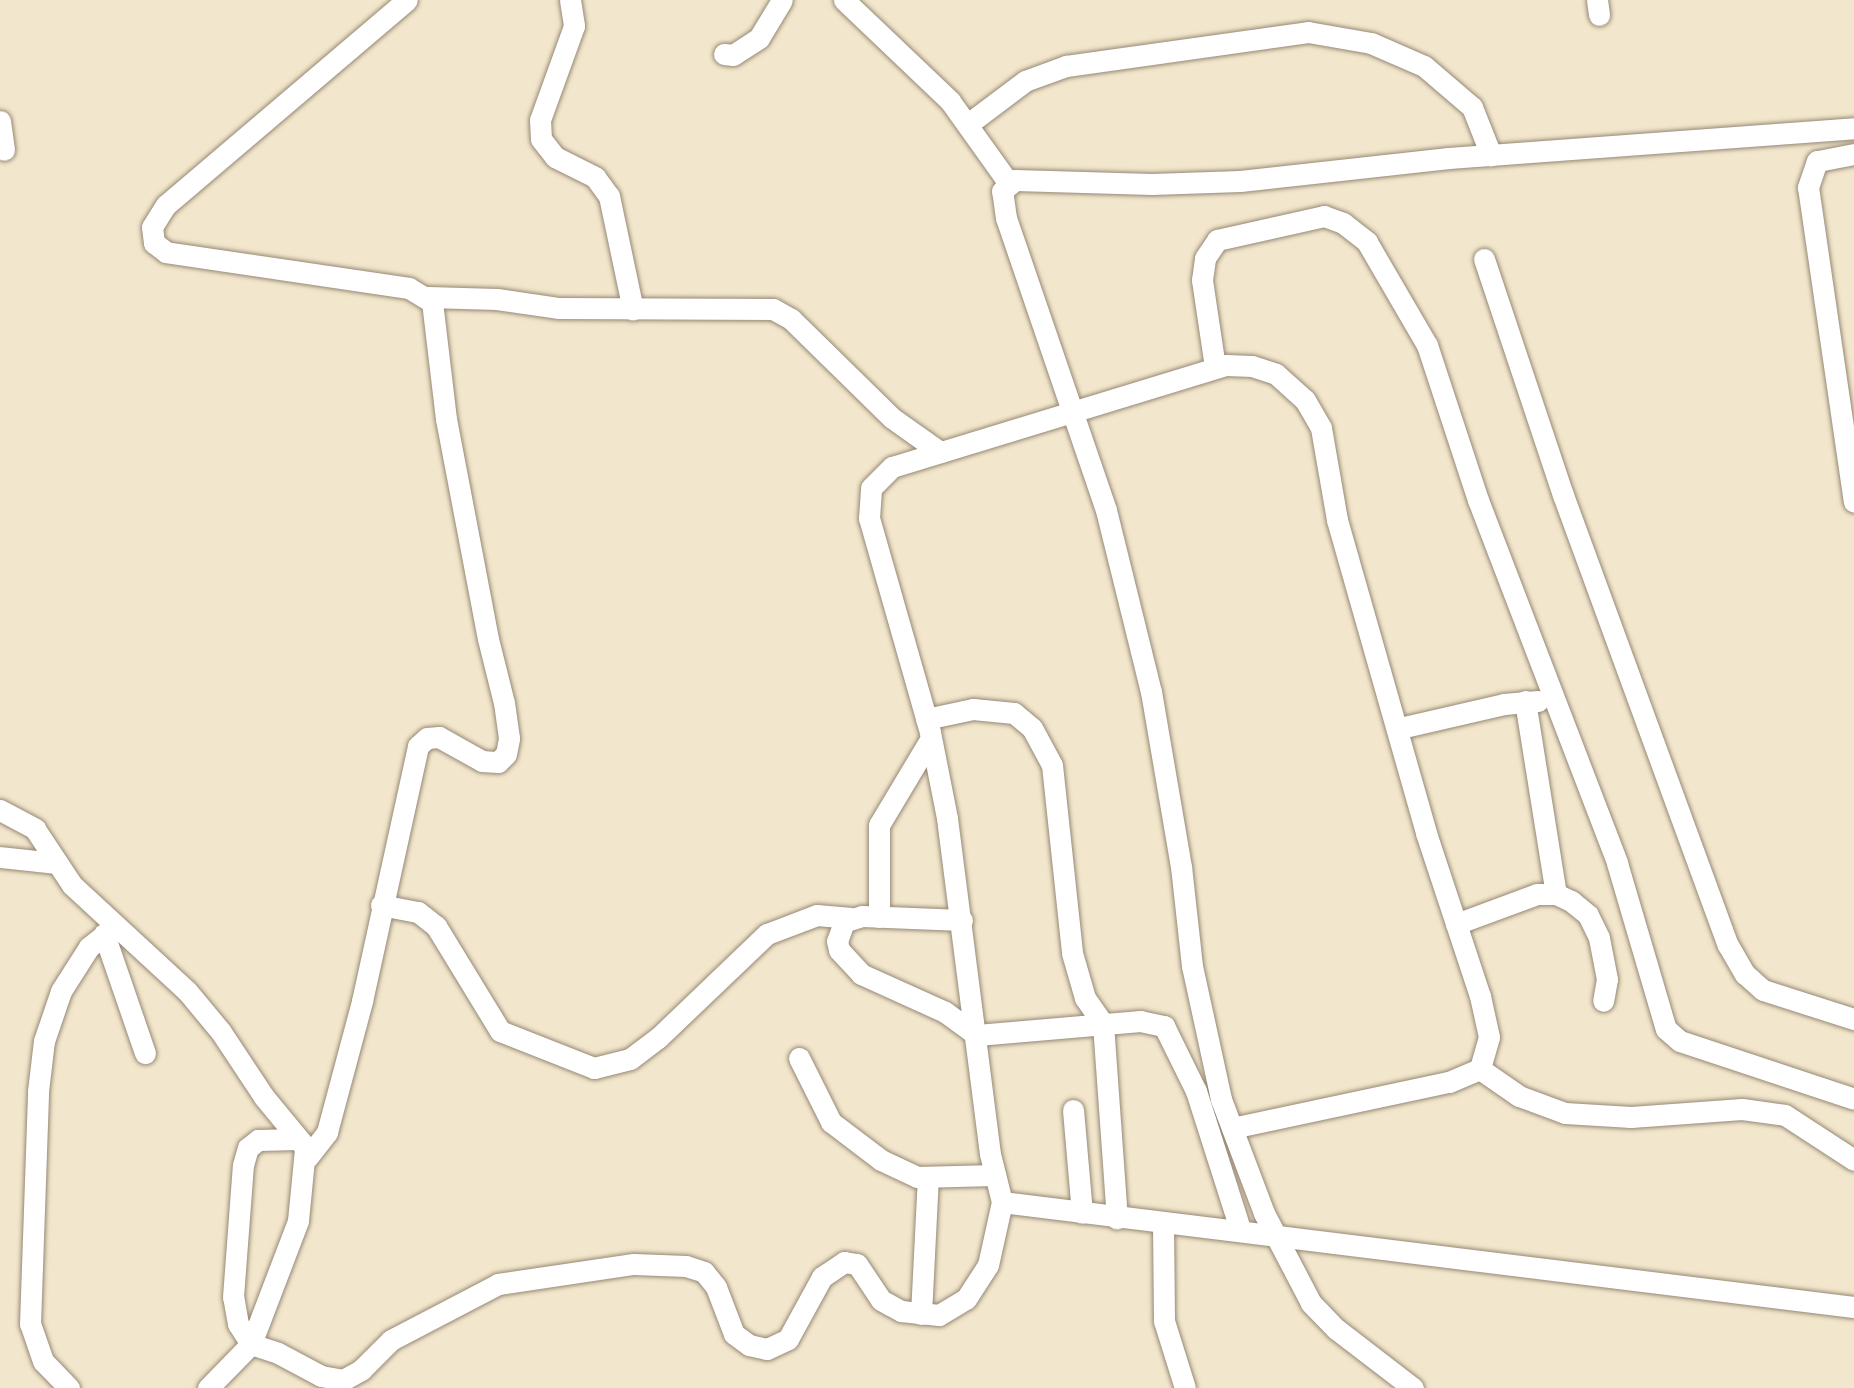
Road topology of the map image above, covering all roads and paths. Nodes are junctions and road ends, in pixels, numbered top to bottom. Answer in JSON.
{"nodes":[{"id":1,"x":407,"y":0,"type":"edge"},
{"id":2,"x":570,"y":0,"type":"edge"},
{"id":3,"x":782,"y":0,"type":"edge"},
{"id":4,"x":844,"y":0,"type":"edge"},
{"id":5,"x":724,"y":54,"type":"dead end"},
{"id":6,"x":0,"y":121,"type":"edge"},
{"id":7,"x":968,"y":124,"type":"junction"},
{"id":8,"x":1854,"y":128,"type":"edge"},
{"id":9,"x":4,"y":150,"type":"dead end"},
{"id":10,"x":1854,"y":154,"type":"edge"},
{"id":11,"x":1492,"y":155,"type":"junction"},
{"id":12,"x":1008,"y":182,"type":"junction"},
{"id":13,"x":1484,"y":259,"type":"dead end"},
{"id":14,"x":428,"y":297,"type":"junction"},
{"id":15,"x":633,"y":310,"type":"junction"},
{"id":16,"x":1215,"y":367,"type":"junction"},
{"id":17,"x":1075,"y":412,"type":"junction"},
{"id":18,"x":940,"y":452,"type":"junction"},
{"id":19,"x":1854,"y":502,"type":"edge"},
{"id":20,"x":1553,"y":700,"type":"junction"},
{"id":21,"x":1525,"y":701,"type":"junction"},
{"id":22,"x":1400,"y":728,"type":"junction"},
{"id":23,"x":929,"y":729,"type":"junction"},
{"id":24,"x":0,"y":810,"type":"edge"},
{"id":25,"x":0,"y":857,"type":"edge"},
{"id":26,"x":56,"y":863,"type":"junction"},
{"id":27,"x":1556,"y":894,"type":"junction"},
{"id":28,"x":381,"y":905,"type":"junction"},
{"id":29,"x":879,"y":917,"type":"junction"},
{"id":30,"x":851,"y":918,"type":"junction"},
{"id":31,"x":962,"y":920,"type":"junction"},
{"id":32,"x":1456,"y":924,"type":"junction"},
{"id":33,"x":110,"y":930,"type":"junction"},
{"id":34,"x":1603,"y":1001,"type":"dead end"},
{"id":35,"x":1854,"y":1019,"type":"edge"},
{"id":36,"x":1103,"y":1024,"type":"junction"},
{"id":37,"x":977,"y":1035,"type":"junction"},
{"id":38,"x":145,"y":1053,"type":"dead end"},
{"id":39,"x":799,"y":1058,"type":"dead end"},
{"id":40,"x":1480,"y":1069,"type":"junction"},
{"id":41,"x":1854,"y":1099,"type":"edge"},
{"id":42,"x":1073,"y":1110,"type":"dead end"},
{"id":43,"x":1232,"y":1128,"type":"junction"},
{"id":44,"x":303,"y":1148,"type":"junction"},
{"id":45,"x":1854,"y":1160,"type":"edge"},
{"id":46,"x":995,"y":1175,"type":"junction"},
{"id":47,"x":928,"y":1177,"type":"junction"},
{"id":48,"x":1002,"y":1202,"type":"junction"},
{"id":49,"x":1082,"y":1213,"type":"junction"},
{"id":50,"x":1116,"y":1218,"type":"junction"},
{"id":51,"x":1163,"y":1223,"type":"junction"},
{"id":52,"x":1240,"y":1229,"type":"junction"},
{"id":53,"x":1276,"y":1233,"type":"junction"},
{"id":54,"x":1854,"y":1307,"type":"edge"},
{"id":55,"x":921,"y":1314,"type":"junction"},
{"id":56,"x":251,"y":1344,"type":"junction"},
{"id":57,"x":69,"y":1388,"type":"edge"},
{"id":58,"x":208,"y":1388,"type":"edge"},
{"id":59,"x":1185,"y":1388,"type":"edge"},
{"id":60,"x":1413,"y":1388,"type":"edge"}],
"edges":[{"from":1,"to":14,"type":"street"},
{"from":2,"to":15,"type":"street"},
{"from":3,"to":5,"type":"street"},
{"from":4,"to":7,"type":"street"},
{"from":6,"to":9,"type":"street"},
{"from":7,"to":11,"type":"street"},
{"from":7,"to":12,"type":"street"},
{"from":8,"to":11,"type":"street"},
{"from":10,"to":19,"type":"street"},
{"from":11,"to":12,"type":"street"},
{"from":12,"to":17,"type":"street"},
{"from":13,"to":35,"type":"street"},
{"from":14,"to":15,"type":"street"},
{"from":14,"to":28,"type":"street"},
{"from":15,"to":18,"type":"street"},
{"from":16,"to":17,"type":"street"},
{"from":16,"to":20,"type":"street"},
{"from":16,"to":22,"type":"street"},
{"from":17,"to":18,"type":"street"},
{"from":17,"to":43,"type":"street"},
{"from":18,"to":23,"type":"street"},
{"from":20,"to":21,"type":"street"},
{"from":20,"to":41,"type":"street"},
{"from":21,"to":22,"type":"street"},
{"from":21,"to":27,"type":"street"},
{"from":22,"to":32,"type":"street"},
{"from":23,"to":29,"type":"street"},
{"from":23,"to":31,"type":"street"},
{"from":23,"to":36,"type":"street"},
{"from":24,"to":26,"type":"street"},
{"from":25,"to":26,"type":"street"},
{"from":26,"to":33,"type":"street"},
{"from":27,"to":32,"type":"street"},
{"from":27,"to":34,"type":"street"},
{"from":28,"to":30,"type":"street"},
{"from":28,"to":44,"type":"street"},
{"from":29,"to":30,"type":"street"},
{"from":29,"to":31,"type":"street"},
{"from":30,"to":37,"type":"street"},
{"from":31,"to":37,"type":"street"},
{"from":32,"to":40,"type":"street"},
{"from":33,"to":38,"type":"street"},
{"from":33,"to":44,"type":"street"},
{"from":33,"to":57,"type":"street"},
{"from":36,"to":37,"type":"street"},
{"from":36,"to":50,"type":"street"},
{"from":36,"to":52,"type":"street"},
{"from":37,"to":46,"type":"street"},
{"from":39,"to":47,"type":"street"},
{"from":40,"to":43,"type":"street"},
{"from":40,"to":45,"type":"street"},
{"from":42,"to":49,"type":"street"},
{"from":43,"to":53,"type":"street"},
{"from":44,"to":56,"type":"street"},
{"from":44,"to":56,"type":"street"},
{"from":46,"to":47,"type":"street"},
{"from":46,"to":48,"type":"street"},
{"from":47,"to":55,"type":"street"},
{"from":48,"to":49,"type":"street"},
{"from":48,"to":55,"type":"street"},
{"from":49,"to":50,"type":"street"},
{"from":50,"to":51,"type":"street"},
{"from":51,"to":52,"type":"street"},
{"from":51,"to":59,"type":"street"},
{"from":52,"to":53,"type":"street"},
{"from":53,"to":54,"type":"street"},
{"from":53,"to":60,"type":"street"},
{"from":55,"to":56,"type":"street"},
{"from":56,"to":58,"type":"street"}]}
